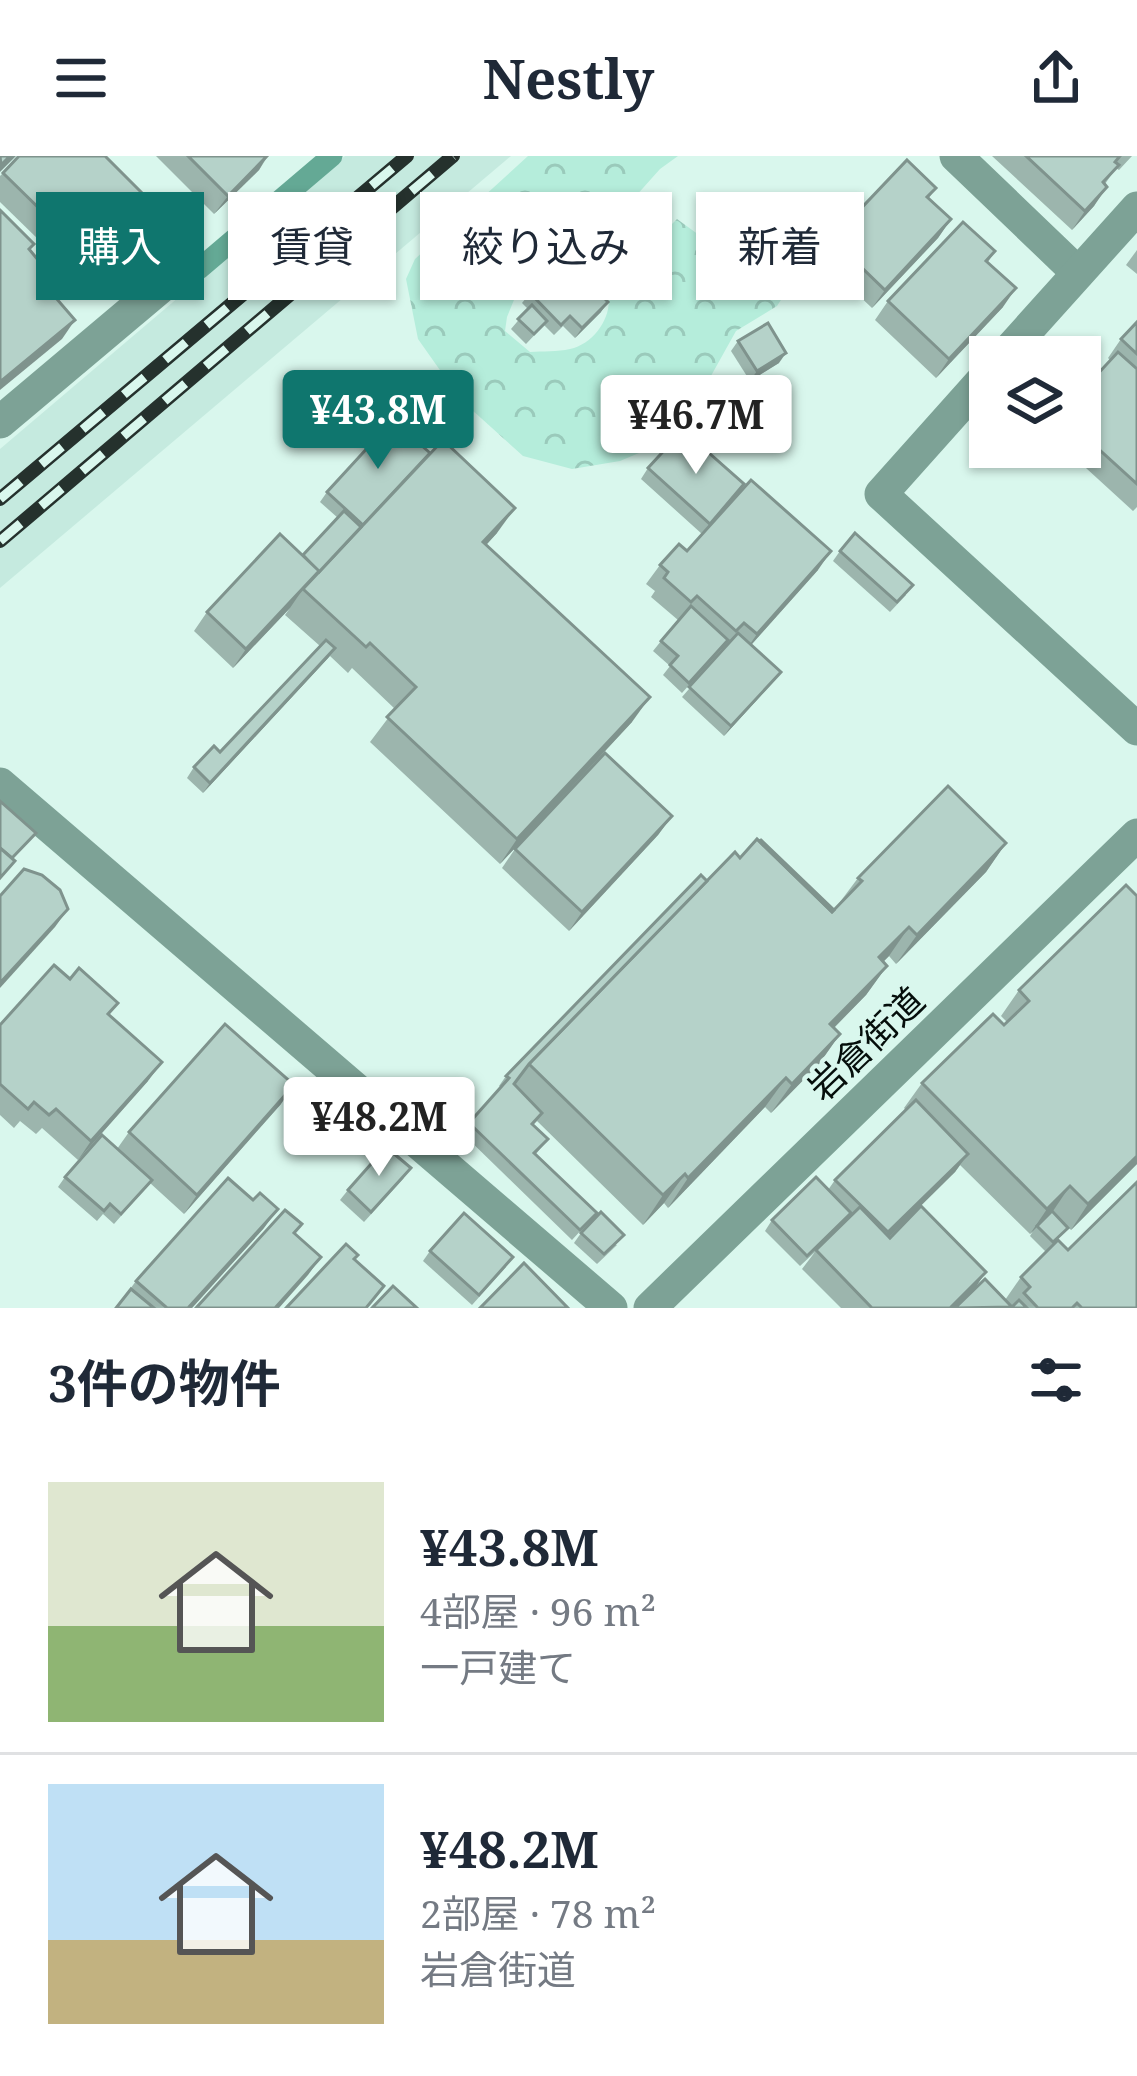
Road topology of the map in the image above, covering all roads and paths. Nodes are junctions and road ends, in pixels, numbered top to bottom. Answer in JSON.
{"nodes":[{"id":1,"x":956,"y":156,"type":"edge"},
{"id":2,"x":1137,"y":208,"type":"edge"},
{"id":3,"x":1078,"y":274,"type":"junction"},
{"id":4,"x":145,"y":300,"type":"edge"},
{"id":5,"x":1023,"y":336,"type":"edge"},
{"id":6,"x":969,"y":396,"type":"edge"},
{"id":7,"x":0,"y":422,"type":"edge"},
{"id":8,"x":1137,"y":729,"type":"edge"},
{"id":9,"x":0,"y":784,"type":"edge"},
{"id":10,"x":1137,"y":836,"type":"edge"},
{"id":11,"x":611,"y":1308,"type":"edge"},
{"id":12,"x":650,"y":1308,"type":"edge"}],
"edges":[{"from":1,"to":3,"type":"street"},
{"from":2,"to":3,"type":"street"},
{"from":3,"to":5,"type":"street"},
{"from":4,"to":7,"type":"street"},
{"from":6,"to":8,"type":"street"},
{"from":9,"to":11,"type":"street"},
{"from":10,"to":12,"type":"street","name":"岩倉街道"}]}
